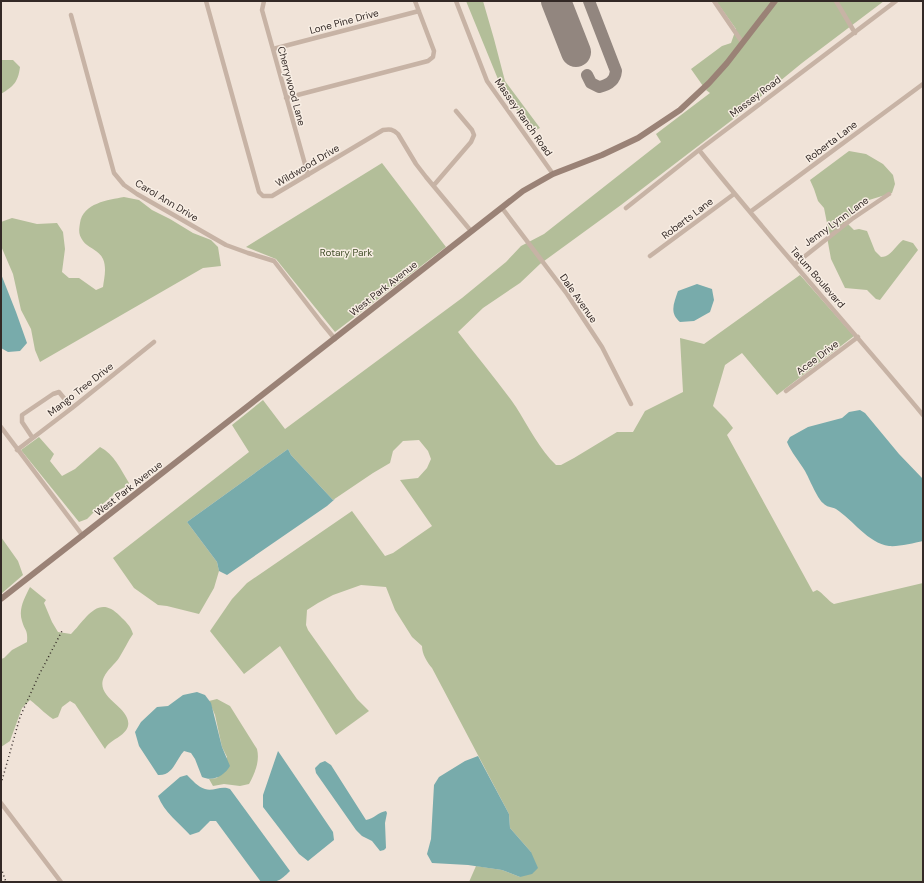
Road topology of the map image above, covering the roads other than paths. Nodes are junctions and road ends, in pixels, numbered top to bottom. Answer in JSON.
{"nodes":[{"id":1,"x":206,"y":1,"type":"edge"},
{"id":2,"x":264,"y":1,"type":"edge"},
{"id":3,"x":415,"y":1,"type":"edge"},
{"id":4,"x":456,"y":1,"type":"edge"},
{"id":5,"x":714,"y":1,"type":"edge"},
{"id":6,"x":775,"y":1,"type":"edge"},
{"id":7,"x":836,"y":1,"type":"edge"},
{"id":8,"x":896,"y":1,"type":"edge"},
{"id":9,"x":419,"y":11,"type":"junction"},
{"id":10,"x":71,"y":15,"type":"dead end"},
{"id":11,"x":856,"y":33,"type":"junction"},
{"id":12,"x":742,"y":42,"type":"junction"},
{"id":13,"x":273,"y":49,"type":"junction"},
{"id":14,"x":923,"y":84,"type":"edge"},
{"id":15,"x":286,"y":98,"type":"junction"},
{"id":16,"x":456,"y":111,"type":"dead end"},
{"id":17,"x":699,"y":150,"type":"junction"},
{"id":18,"x":553,"y":174,"type":"junction"},
{"id":19,"x":308,"y":175,"type":"junction"},
{"id":20,"x":434,"y":185,"type":"junction"},
{"id":21,"x":734,"y":194,"type":"junction"},
{"id":22,"x":889,"y":194,"type":"dead end"},
{"id":23,"x":502,"y":208,"type":"junction"},
{"id":24,"x":626,"y":208,"type":"dead end"},
{"id":25,"x":750,"y":212,"type":"junction"},
{"id":26,"x":471,"y":231,"type":"junction"},
{"id":27,"x":650,"y":256,"type":"dead end"},
{"id":28,"x":794,"y":264,"type":"junction"},
{"id":29,"x":858,"y":337,"type":"junction"},
{"id":30,"x":335,"y":338,"type":"junction"},
{"id":31,"x":154,"y":342,"type":"dead end"},
{"id":32,"x":786,"y":392,"type":"dead end"},
{"id":33,"x":631,"y":404,"type":"dead end"},
{"id":34,"x":72,"y":408,"type":"junction"},
{"id":35,"x":923,"y":415,"type":"edge"},
{"id":36,"x":1,"y":426,"type":"edge"},
{"id":37,"x":32,"y":437,"type":"junction"},
{"id":38,"x":17,"y":450,"type":"junction"},
{"id":39,"x":83,"y":536,"type":"junction"},
{"id":40,"x":1,"y":599,"type":"edge"},
{"id":41,"x":1,"y":802,"type":"edge"},
{"id":42,"x":61,"y":882,"type":"edge"}],
"edges":[{"from":1,"to":19,"type":"street","name":"Wildwood Drive"},
{"from":2,"to":13,"type":"street","name":"Cherrywood Lane"},
{"from":3,"to":9,"type":"street"},
{"from":4,"to":18,"type":"street","name":"Massey Ranch Road"},
{"from":5,"to":12,"type":"street"},
{"from":6,"to":12,"type":"street","name":"West Park Avenue"},
{"from":7,"to":11,"type":"street"},
{"from":8,"to":11,"type":"street","name":"Massey Road"},
{"from":9,"to":13,"type":"street","name":"Lone Pine Drive"},
{"from":9,"to":15,"type":"street"},
{"from":10,"to":30,"type":"street","name":"Carol Ann Drive"},
{"from":11,"to":17,"type":"street","name":"Massey Road"},
{"from":12,"to":18,"type":"street","name":"West Park Avenue"},
{"from":13,"to":15,"type":"street","name":"Cherrywood Lane"},
{"from":14,"to":25,"type":"street","name":"Roberta Lane"},
{"from":15,"to":19,"type":"street","name":"Cherrywood Lane"},
{"from":16,"to":20,"type":"street"},
{"from":17,"to":21,"type":"street","name":"Tatum Boulevard"},
{"from":17,"to":24,"type":"street","name":"Massey Road"},
{"from":18,"to":23,"type":"street","name":"West Park Avenue"},
{"from":19,"to":20,"type":"street","name":"Wildwood Drive"},
{"from":20,"to":26,"type":"street"},
{"from":21,"to":25,"type":"street","name":"Tatum Boulevard"},
{"from":21,"to":27,"type":"street","name":"Roberts Lane"},
{"from":22,"to":28,"type":"street","name":"Jenny Lynn Lane"},
{"from":23,"to":26,"type":"street","name":"West Park Avenue"},
{"from":23,"to":33,"type":"street","name":"Dale Avenue"},
{"from":25,"to":28,"type":"street","name":"Tatum Boulevard"},
{"from":26,"to":30,"type":"street","name":"West Park Avenue"},
{"from":28,"to":29,"type":"street","name":"Tatum Boulevard"},
{"from":29,"to":32,"type":"street","name":"Acee Drive"},
{"from":29,"to":35,"type":"street","name":"Tatum Boulevard"},
{"from":30,"to":39,"type":"street","name":"West Park Avenue"},
{"from":31,"to":34,"type":"street","name":"Mango Tree Drive"},
{"from":34,"to":37,"type":"street","name":"Mango Tree Drive"},
{"from":34,"to":37,"type":"street"},
{"from":36,"to":38,"type":"street"},
{"from":37,"to":38,"type":"street","name":"Mango Tree Drive"},
{"from":38,"to":39,"type":"street"},
{"from":39,"to":40,"type":"street","name":"West Park Avenue"},
{"from":41,"to":42,"type":"street"}]}
